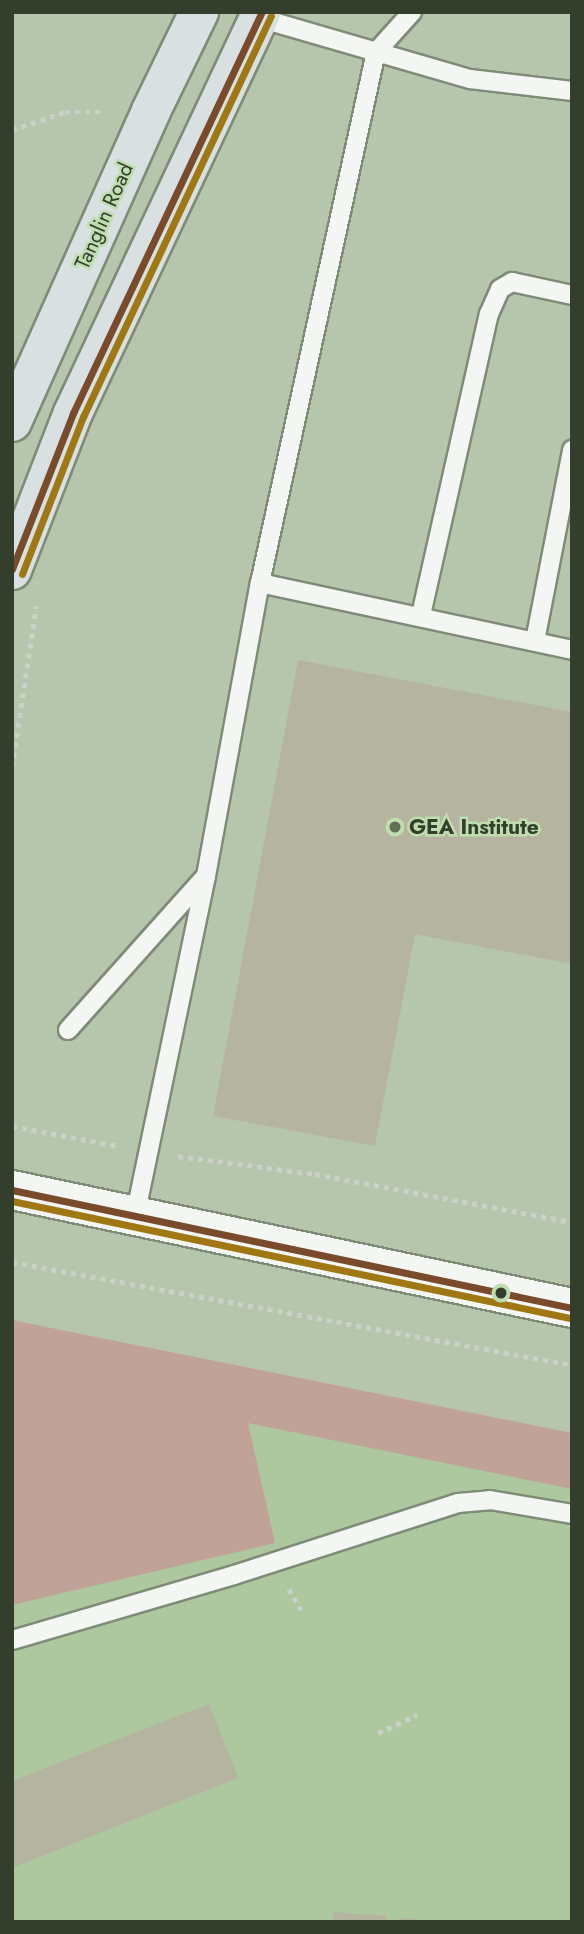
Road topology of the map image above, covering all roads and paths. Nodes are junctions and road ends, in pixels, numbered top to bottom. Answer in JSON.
{"nodes":[{"id":1,"x":199,"y":12,"type":"edge"},
{"id":2,"x":412,"y":12,"type":"edge"},
{"id":3,"x":254,"y":14,"type":"edge"},
{"id":4,"x":376,"y":52,"type":"junction"},
{"id":5,"x":572,"y":91,"type":"edge"},
{"id":6,"x":151,"y":111,"type":"junction"},
{"id":7,"x":12,"y":130,"type":"edge"},
{"id":8,"x":572,"y":295,"type":"edge"},
{"id":9,"x":12,"y":422,"type":"edge"},
{"id":10,"x":572,"y":450,"type":"edge"},
{"id":11,"x":25,"y":582,"type":"edge"},
{"id":12,"x":260,"y":583,"type":"junction"},
{"id":13,"x":421,"y":615,"type":"junction"},
{"id":14,"x":536,"y":641,"type":"junction"},
{"id":15,"x":572,"y":650,"type":"edge"},
{"id":16,"x":12,"y":767,"type":"edge"},
{"id":17,"x":206,"y":876,"type":"junction"},
{"id":18,"x":68,"y":1030,"type":"dead end"},
{"id":19,"x":12,"y":1126,"type":"edge"},
{"id":20,"x":148,"y":1152,"type":"junction"},
{"id":21,"x":12,"y":1190,"type":"edge"},
{"id":22,"x":135,"y":1216,"type":"junction"},
{"id":23,"x":572,"y":1222,"type":"edge"},
{"id":24,"x":12,"y":1262,"type":"edge"},
{"id":25,"x":572,"y":1308,"type":"edge"},
{"id":26,"x":572,"y":1364,"type":"edge"},
{"id":27,"x":572,"y":1514,"type":"edge"},
{"id":28,"x":12,"y":1640,"type":"edge"},
{"id":29,"x":417,"y":1715,"type":"dead end"},
{"id":30,"x":378,"y":1733,"type":"dead end"}],
"edges":[{"from":1,"to":6,"type":"main road","name":"Tanglin Road"},
{"from":2,"to":4,"type":"lane"},
{"from":3,"to":4,"type":"lane"},
{"from":3,"to":11,"type":"main road"},
{"from":4,"to":5,"type":"lane"},
{"from":4,"to":12,"type":"lane"},
{"from":6,"to":7,"type":"path"},
{"from":6,"to":9,"type":"main road","name":"Tanglin Road"},
{"from":8,"to":13,"type":"lane"},
{"from":10,"to":14,"type":"lane"},
{"from":11,"to":16,"type":"path"},
{"from":12,"to":13,"type":"lane"},
{"from":12,"to":17,"type":"lane"},
{"from":13,"to":14,"type":"lane"},
{"from":14,"to":15,"type":"lane"},
{"from":17,"to":18,"type":"lane"},
{"from":17,"to":20,"type":"lane"},
{"from":19,"to":20,"type":"path"},
{"from":20,"to":22,"type":"lane"},
{"from":20,"to":23,"type":"path"},
{"from":21,"to":22,"type":"street"},
{"from":22,"to":25,"type":"street"},
{"from":24,"to":26,"type":"path"},
{"from":27,"to":28,"type":"lane"},
{"from":29,"to":30,"type":"path"}]}
